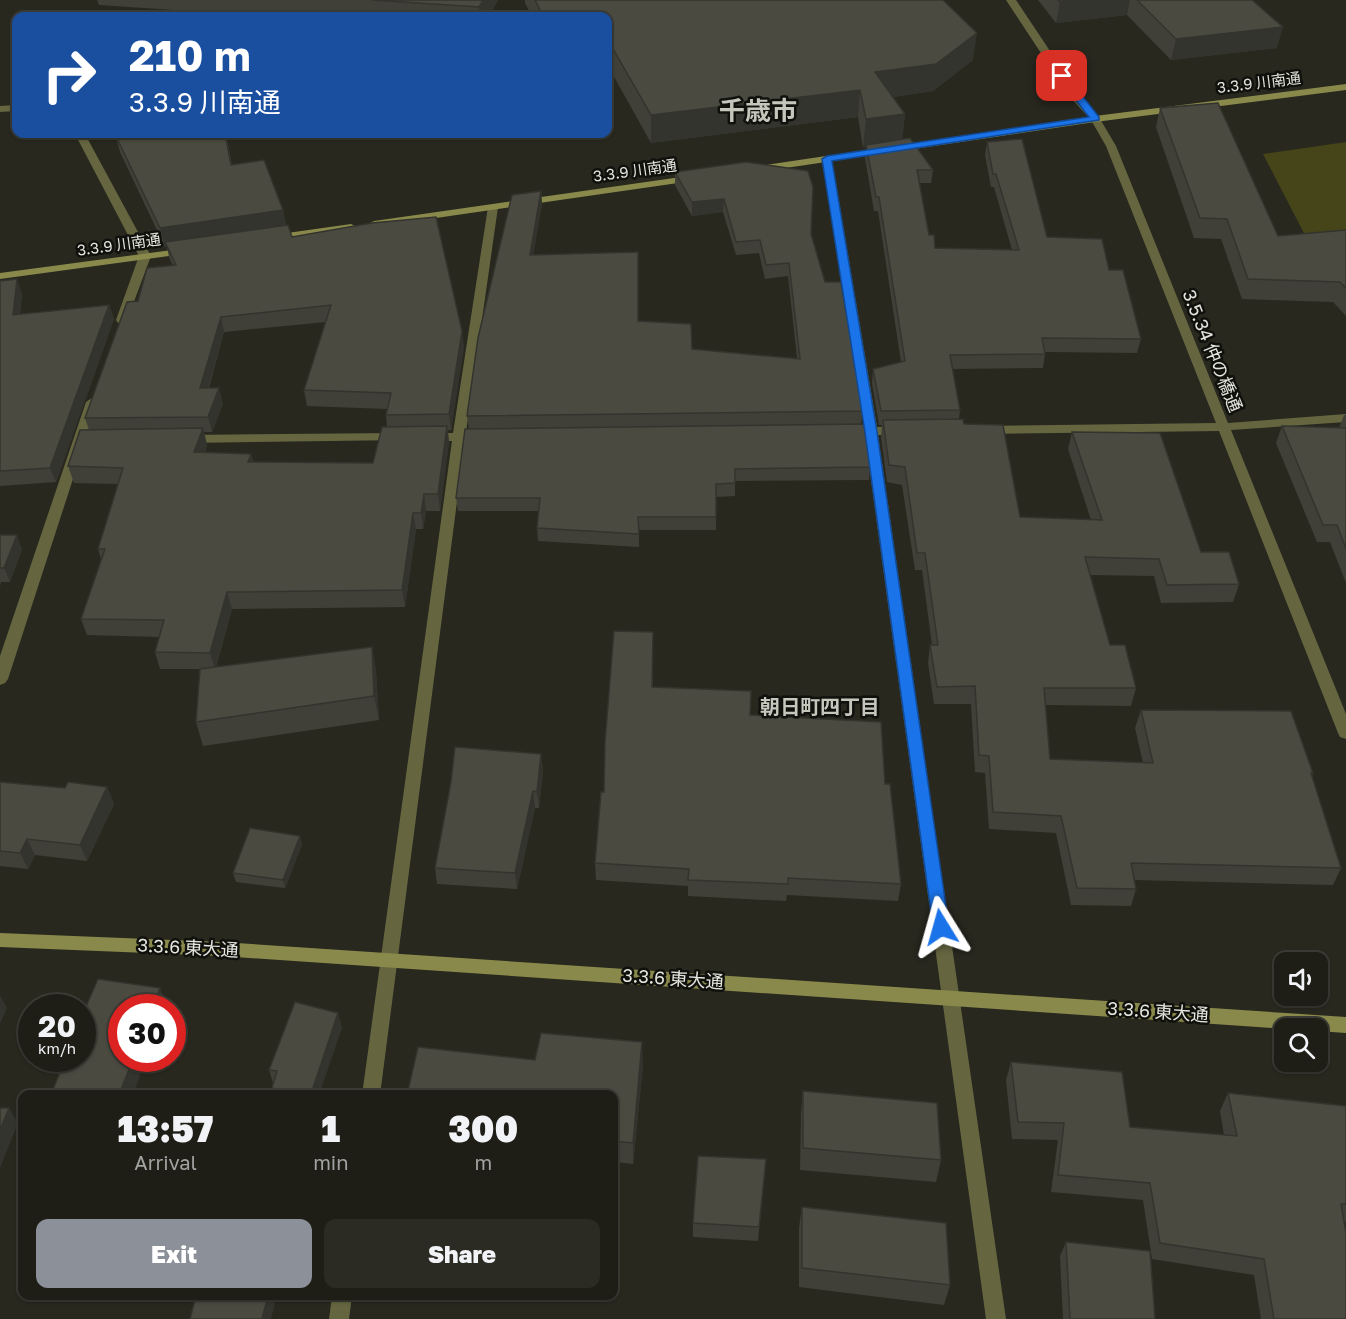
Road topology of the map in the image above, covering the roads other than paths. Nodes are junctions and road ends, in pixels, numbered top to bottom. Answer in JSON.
{"nodes":[{"id":1,"x":1011,"y":0,"type":"edge"},
{"id":2,"x":1346,"y":87,"type":"edge"},
{"id":3,"x":1095,"y":118,"type":"junction"},
{"id":4,"x":82,"y":138,"type":"edge"},
{"id":5,"x":827,"y":159,"type":"junction"},
{"id":6,"x":746,"y":171,"type":"edge"},
{"id":7,"x":712,"y":176,"type":"edge"},
{"id":8,"x":493,"y":207,"type":"junction"},
{"id":9,"x":261,"y":240,"type":"edge"},
{"id":10,"x":203,"y":248,"type":"edge"},
{"id":11,"x":146,"y":256,"type":"junction"},
{"id":12,"x":0,"y":276,"type":"edge"},
{"id":13,"x":118,"y":332,"type":"edge"},
{"id":14,"x":98,"y":386,"type":"edge"},
{"id":15,"x":1346,"y":418,"type":"edge"},
{"id":16,"x":1222,"y":427,"type":"junction"},
{"id":17,"x":976,"y":430,"type":"edge"},
{"id":18,"x":918,"y":431,"type":"edge"},
{"id":19,"x":836,"y":432,"type":"edge"},
{"id":20,"x":871,"y":432,"type":"junction"},
{"id":21,"x":459,"y":436,"type":"junction"},
{"id":22,"x":495,"y":436,"type":"edge"},
{"id":23,"x":174,"y":439,"type":"edge"},
{"id":24,"x":0,"y":679,"type":"edge"},
{"id":25,"x":1346,"y":733,"type":"edge"},
{"id":26,"x":0,"y":940,"type":"edge"},
{"id":27,"x":391,"y":960,"type":"junction"},
{"id":28,"x":951,"y":998,"type":"junction"},
{"id":29,"x":1346,"y":1025,"type":"edge"},
{"id":30,"x":372,"y":1090,"type":"edge"},
{"id":31,"x":341,"y":1300,"type":"edge"},
{"id":32,"x":339,"y":1319,"type":"edge"},
{"id":33,"x":996,"y":1319,"type":"edge"}],
"edges":[{"from":1,"to":3,"type":"street","name":"3.5.34 仲の橋通"},
{"from":2,"to":3,"type":"street","name":"3.3.9 川南通"},
{"from":3,"to":5,"type":"street","name":"3.3.9 川南通"},
{"from":3,"to":16,"type":"street","name":"3.5.34 仲の橋通"},
{"from":4,"to":11,"type":"street"},
{"from":5,"to":6,"type":"street","name":"3.3.9 川南通"},
{"from":5,"to":20,"type":"street"},
{"from":7,"to":8,"type":"street","name":"3.3.9 川南通"},
{"from":8,"to":9,"type":"street","name":"3.3.9 川南通"},
{"from":8,"to":21,"type":"street"},
{"from":10,"to":11,"type":"street","name":"3.3.9 川南通"},
{"from":11,"to":12,"type":"street","name":"3.3.9 川南通"},
{"from":11,"to":13,"type":"street"},
{"from":14,"to":24,"type":"street"},
{"from":15,"to":16,"type":"street"},
{"from":16,"to":17,"type":"street"},
{"from":16,"to":25,"type":"street","name":"3.5.34 仲の橋通"},
{"from":18,"to":20,"type":"street"},
{"from":19,"to":20,"type":"street"},
{"from":20,"to":28,"type":"street"},
{"from":21,"to":22,"type":"street"},
{"from":21,"to":23,"type":"street"},
{"from":21,"to":27,"type":"street"},
{"from":26,"to":27,"type":"street","name":"3.3.6 東大通"},
{"from":27,"to":28,"type":"street","name":"3.3.6 東大通"},
{"from":27,"to":30,"type":"street"},
{"from":28,"to":29,"type":"street","name":"3.3.6 東大通"},
{"from":28,"to":33,"type":"street"},
{"from":31,"to":32,"type":"street"}]}
